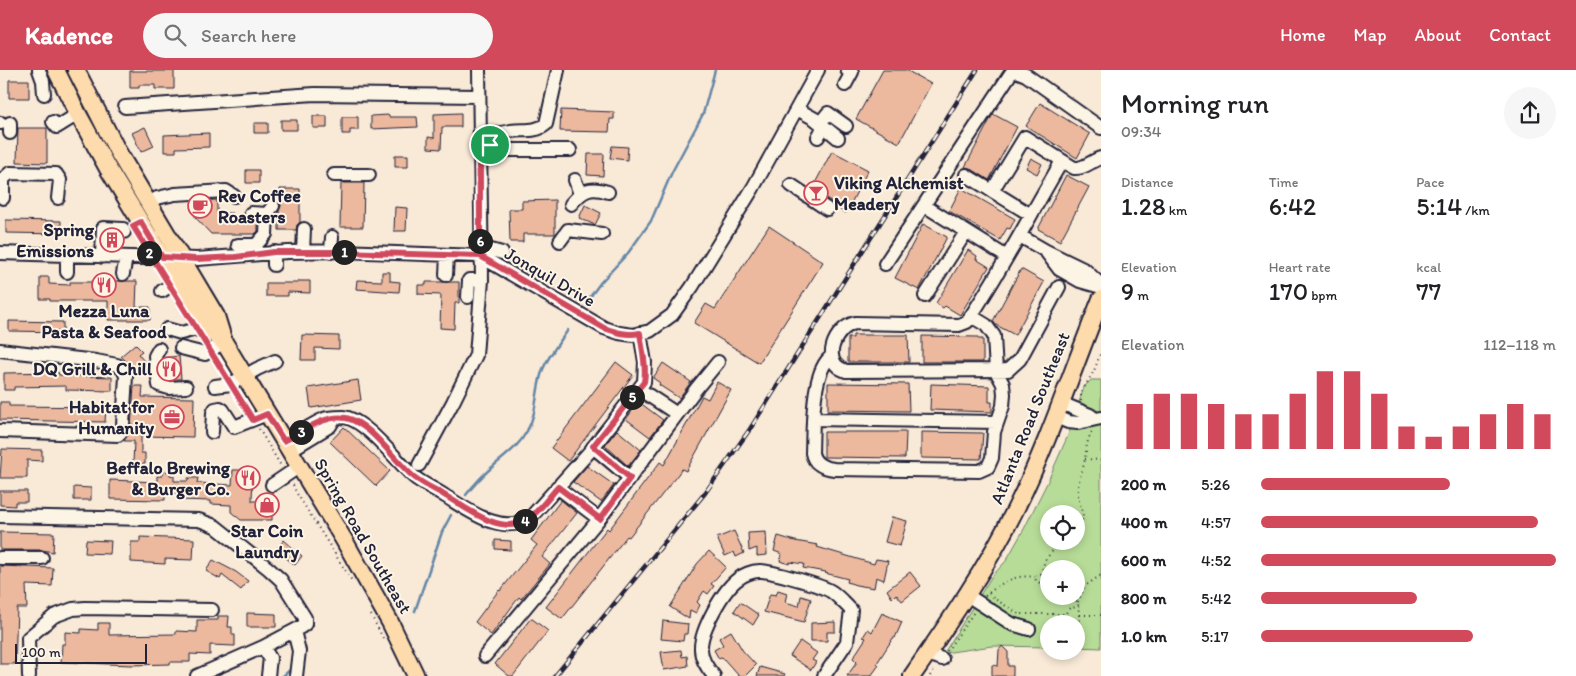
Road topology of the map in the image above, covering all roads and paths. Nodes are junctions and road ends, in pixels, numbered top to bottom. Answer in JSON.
{"nodes":[{"id":1,"x":38,"y":70,"type":"edge"},
{"id":2,"x":56,"y":70,"type":"edge"},
{"id":3,"x":76,"y":70,"type":"edge"},
{"id":4,"x":479,"y":70,"type":"edge"},
{"id":5,"x":558,"y":70,"type":"edge"},
{"id":6,"x":818,"y":70,"type":"edge"},
{"id":7,"x":847,"y":70,"type":"edge"},
{"id":8,"x":845,"y":85,"type":"dead end"},
{"id":9,"x":44,"y":94,"type":"dead end"},
{"id":10,"x":479,"y":96,"type":"junction"},
{"id":11,"x":125,"y":107,"type":"dead end"},
{"id":12,"x":797,"y":109,"type":"junction"},
{"id":13,"x":78,"y":114,"type":"junction"},
{"id":14,"x":53,"y":122,"type":"dead end"},
{"id":15,"x":846,"y":126,"type":"dead end"},
{"id":16,"x":1101,"y":128,"type":"edge"},
{"id":17,"x":820,"y":129,"type":"junction"},
{"id":18,"x":838,"y":138,"type":"dead end"},
{"id":19,"x":479,"y":140,"type":"junction"},
{"id":20,"x":498,"y":150,"type":"junction"},
{"id":21,"x":570,"y":150,"type":"dead end"},
{"id":22,"x":1101,"y":158,"type":"edge"},
{"id":23,"x":480,"y":161,"type":"junction"},
{"id":24,"x":1062,"y":162,"type":"junction"},
{"id":25,"x":334,"y":175,"type":"dead end"},
{"id":26,"x":369,"y":175,"type":"dead end"},
{"id":27,"x":966,"y":175,"type":"dead end"},
{"id":28,"x":575,"y":180,"type":"dead end"},
{"id":29,"x":791,"y":185,"type":"dead end"},
{"id":30,"x":229,"y":189,"type":"dead end"},
{"id":31,"x":992,"y":191,"type":"junction"},
{"id":32,"x":608,"y":192,"type":"dead end"},
{"id":33,"x":580,"y":194,"type":"junction"},
{"id":34,"x":3,"y":198,"type":"dead end"},
{"id":35,"x":58,"y":198,"type":"dead end"},
{"id":36,"x":149,"y":204,"type":"junction"},
{"id":37,"x":571,"y":204,"type":"dead end"},
{"id":38,"x":925,"y":206,"type":"junction"},
{"id":39,"x":827,"y":209,"type":"dead end"},
{"id":40,"x":251,"y":213,"type":"dead end"},
{"id":41,"x":1030,"y":215,"type":"junction"},
{"id":42,"x":141,"y":222,"type":"junction"},
{"id":43,"x":301,"y":232,"type":"dead end"},
{"id":44,"x":966,"y":232,"type":"junction"},
{"id":45,"x":602,"y":234,"type":"dead end"},
{"id":46,"x":332,"y":236,"type":"dead end"},
{"id":47,"x":1020,"y":236,"type":"junction"},
{"id":48,"x":560,"y":241,"type":"dead end"},
{"id":49,"x":247,"y":248,"type":"junction"},
{"id":50,"x":1046,"y":251,"type":"junction"},
{"id":51,"x":303,"y":252,"type":"junction"},
{"id":52,"x":331,"y":252,"type":"junction"},
{"id":53,"x":480,"y":252,"type":"junction"},
{"id":54,"x":0,"y":253,"type":"edge"},
{"id":55,"x":502,"y":253,"type":"dead end"},
{"id":56,"x":447,"y":255,"type":"junction"},
{"id":57,"x":67,"y":256,"type":"junction"},
{"id":58,"x":102,"y":257,"type":"junction"},
{"id":59,"x":126,"y":257,"type":"junction"},
{"id":60,"x":162,"y":257,"type":"junction"},
{"id":61,"x":1007,"y":257,"type":"junction"},
{"id":62,"x":182,"y":258,"type":"junction"},
{"id":63,"x":885,"y":264,"type":"dead end"},
{"id":64,"x":67,"y":272,"type":"dead end"},
{"id":65,"x":123,"y":274,"type":"dead end"},
{"id":66,"x":446,"y":275,"type":"dead end"},
{"id":67,"x":472,"y":279,"type":"junction"},
{"id":68,"x":177,"y":281,"type":"junction"},
{"id":69,"x":1101,"y":286,"type":"edge"},
{"id":70,"x":1059,"y":287,"type":"dead end"},
{"id":71,"x":162,"y":291,"type":"dead end"},
{"id":72,"x":925,"y":296,"type":"dead end"},
{"id":73,"x":468,"y":297,"type":"dead end"},
{"id":74,"x":1101,"y":299,"type":"edge"},
{"id":75,"x":971,"y":316,"type":"junction"},
{"id":76,"x":205,"y":327,"type":"junction"},
{"id":77,"x":167,"y":329,"type":"dead end"},
{"id":78,"x":640,"y":333,"type":"junction"},
{"id":79,"x":224,"y":342,"type":"junction"},
{"id":80,"x":182,"y":348,"type":"dead end"},
{"id":81,"x":159,"y":349,"type":"dead end"},
{"id":82,"x":0,"y":350,"type":"edge"},
{"id":83,"x":210,"y":351,"type":"junction"},
{"id":84,"x":1101,"y":352,"type":"edge"},
{"id":85,"x":832,"y":356,"type":"junction"},
{"id":86,"x":275,"y":361,"type":"dead end"},
{"id":87,"x":718,"y":362,"type":"dead end"},
{"id":88,"x":996,"y":371,"type":"junction"},
{"id":89,"x":238,"y":380,"type":"junction"},
{"id":90,"x":215,"y":386,"type":"dead end"},
{"id":91,"x":186,"y":387,"type":"dead end"},
{"id":92,"x":639,"y":389,"type":"junction"},
{"id":93,"x":1083,"y":403,"type":"dead end"},
{"id":94,"x":1059,"y":410,"type":"junction"},
{"id":95,"x":677,"y":414,"type":"junction"},
{"id":96,"x":260,"y":417,"type":"junction"},
{"id":97,"x":1098,"y":418,"type":"edge"},
{"id":98,"x":814,"y":419,"type":"junction"},
{"id":99,"x":997,"y":422,"type":"junction"},
{"id":100,"x":0,"y":431,"type":"edge"},
{"id":101,"x":212,"y":432,"type":"dead end"},
{"id":102,"x":286,"y":446,"type":"junction"},
{"id":103,"x":593,"y":446,"type":"junction"},
{"id":104,"x":1085,"y":459,"type":"junction"},
{"id":105,"x":1101,"y":460,"type":"edge"},
{"id":106,"x":420,"y":465,"type":"dead end"},
{"id":107,"x":293,"y":471,"type":"junction"},
{"id":108,"x":630,"y":478,"type":"junction"},
{"id":109,"x":272,"y":485,"type":"dead end"},
{"id":110,"x":558,"y":487,"type":"junction"},
{"id":111,"x":1081,"y":505,"type":"edge"},
{"id":112,"x":0,"y":516,"type":"edge"},
{"id":113,"x":600,"y":519,"type":"junction"},
{"id":114,"x":1053,"y":550,"type":"edge"},
{"id":115,"x":0,"y":558,"type":"edge"},
{"id":116,"x":42,"y":558,"type":"dead end"},
{"id":117,"x":1045,"y":560,"type":"edge"},
{"id":118,"x":1040,"y":574,"type":"edge"},
{"id":119,"x":1101,"y":575,"type":"edge"},
{"id":120,"x":1035,"y":577,"type":"junction"},
{"id":121,"x":353,"y":582,"type":"dead end"},
{"id":122,"x":1040,"y":582,"type":"edge"},
{"id":123,"x":1085,"y":586,"type":"edge"},
{"id":124,"x":989,"y":593,"type":"junction"},
{"id":125,"x":973,"y":599,"type":"junction"},
{"id":126,"x":1078,"y":605,"type":"edge"},
{"id":127,"x":1079,"y":608,"type":"junction"},
{"id":128,"x":368,"y":609,"type":"dead end"},
{"id":129,"x":212,"y":610,"type":"dead end"},
{"id":130,"x":1080,"y":615,"type":"edge"},
{"id":131,"x":1085,"y":615,"type":"edge"},
{"id":132,"x":1101,"y":615,"type":"edge"},
{"id":133,"x":1029,"y":629,"type":"dead end"},
{"id":134,"x":294,"y":631,"type":"junction"},
{"id":135,"x":387,"y":646,"type":"dead end"},
{"id":136,"x":263,"y":648,"type":"junction"},
{"id":137,"x":485,"y":656,"type":"dead end"},
{"id":138,"x":935,"y":656,"type":"junction"},
{"id":139,"x":29,"y":676,"type":"edge"},
{"id":140,"x":199,"y":676,"type":"edge"},
{"id":141,"x":268,"y":676,"type":"edge"},
{"id":142,"x":296,"y":676,"type":"edge"},
{"id":143,"x":416,"y":676,"type":"edge"},
{"id":144,"x":714,"y":676,"type":"edge"},
{"id":145,"x":824,"y":676,"type":"edge"},
{"id":146,"x":912,"y":676,"type":"edge"},
{"id":147,"x":930,"y":676,"type":"edge"}],
"edges":[{"from":1,"to":9,"type":"street"},
{"from":2,"to":13,"type":"main road","name":"Spring Road Southeast"},
{"from":3,"to":36,"type":"main road","name":"Spring Road Southeast"},
{"from":4,"to":10,"type":"street"},
{"from":5,"to":19,"type":"street"},
{"from":6,"to":12,"type":"street","name":"Jonquil Drive"},
{"from":7,"to":8,"type":"street"},
{"from":10,"to":11,"type":"street"},
{"from":10,"to":19,"type":"street"},
{"from":12,"to":17,"type":"street"},
{"from":12,"to":78,"type":"street","name":"Jonquil Drive"},
{"from":13,"to":14,"type":"street"},
{"from":13,"to":42,"type":"main road","name":"Spring Road Southeast"},
{"from":15,"to":17,"type":"street"},
{"from":16,"to":38,"type":"street"},
{"from":17,"to":18,"type":"street"},
{"from":19,"to":20,"type":"street"},
{"from":19,"to":23,"type":"street"},
{"from":20,"to":21,"type":"street"},
{"from":20,"to":23,"type":"street"},
{"from":22,"to":24,"type":"street"},
{"from":23,"to":53,"type":"street"},
{"from":24,"to":31,"type":"street"},
{"from":24,"to":41,"type":"street"},
{"from":25,"to":26,"type":"street"},
{"from":27,"to":31,"type":"street"},
{"from":28,"to":33,"type":"street"},
{"from":29,"to":39,"type":"street"},
{"from":30,"to":36,"type":"street"},
{"from":31,"to":41,"type":"street"},
{"from":32,"to":33,"type":"street"},
{"from":33,"to":37,"type":"street"},
{"from":34,"to":35,"type":"street"},
{"from":36,"to":62,"type":"main road","name":"Spring Road Southeast"},
{"from":38,"to":44,"type":"street"},
{"from":38,"to":63,"type":"street"},
{"from":40,"to":49,"type":"street"},
{"from":41,"to":47,"type":"street"},
{"from":42,"to":58,"type":"street"},
{"from":42,"to":60,"type":"main road","name":"Spring Road Southeast"},
{"from":43,"to":51,"type":"street"},
{"from":44,"to":61,"type":"street"},
{"from":44,"to":72,"type":"street"},
{"from":45,"to":48,"type":"street"},
{"from":46,"to":52,"type":"street"},
{"from":47,"to":50,"type":"street"},
{"from":47,"to":61,"type":"street"},
{"from":49,"to":51,"type":"street","name":"Jonquil Drive"},
{"from":49,"to":62,"type":"street","name":"Jonquil Drive"},
{"from":50,"to":69,"type":"street"},
{"from":50,"to":69,"type":"street"},
{"from":51,"to":52,"type":"street","name":"Jonquil Drive"},
{"from":52,"to":56,"type":"street","name":"Jonquil Drive"},
{"from":53,"to":55,"type":"street"},
{"from":53,"to":56,"type":"street","name":"Jonquil Drive"},
{"from":53,"to":67,"type":"street"},
{"from":53,"to":78,"type":"street","name":"Jonquil Drive"},
{"from":54,"to":57,"type":"street","name":"Jonquil Drive"},
{"from":56,"to":66,"type":"street"},
{"from":57,"to":58,"type":"street","name":"Jonquil Drive"},
{"from":57,"to":64,"type":"street"},
{"from":58,"to":59,"type":"street","name":"Jonquil Drive"},
{"from":59,"to":60,"type":"street","name":"Jonquil Drive"},
{"from":59,"to":65,"type":"street"},
{"from":60,"to":62,"type":"street","name":"Jonquil Drive"},
{"from":60,"to":68,"type":"main road","name":"Spring Road Southeast"},
{"from":61,"to":75,"type":"street"},
{"from":62,"to":79,"type":"main road","name":"Spring Road Southeast"},
{"from":67,"to":73,"type":"street"},
{"from":67,"to":106,"type":"street"},
{"from":68,"to":71,"type":"street"},
{"from":68,"to":76,"type":"main road","name":"Spring Road Southeast"},
{"from":70,"to":88,"type":"street"},
{"from":74,"to":94,"type":"main road","name":"Atlanta Road Southeast"},
{"from":75,"to":85,"type":"street"},
{"from":75,"to":88,"type":"street"},
{"from":76,"to":77,"type":"street"},
{"from":76,"to":79,"type":"main road","name":"Spring Road Southeast"},
{"from":78,"to":92,"type":"street"},
{"from":79,"to":83,"type":"street"},
{"from":79,"to":89,"type":"main road","name":"Spring Road Southeast"},
{"from":80,"to":83,"type":"street"},
{"from":81,"to":91,"type":"street"},
{"from":82,"to":100,"type":"street"},
{"from":83,"to":89,"type":"path"},
{"from":84,"to":93,"type":"path"},
{"from":85,"to":88,"type":"street"},
{"from":85,"to":98,"type":"street"},
{"from":86,"to":89,"type":"street"},
{"from":87,"to":95,"type":"street"},
{"from":88,"to":99,"type":"street"},
{"from":89,"to":90,"type":"street"},
{"from":89,"to":96,"type":"main road","name":"Spring Road Southeast"},
{"from":89,"to":96,"type":"path"},
{"from":92,"to":95,"type":"street"},
{"from":92,"to":103,"type":"street"},
{"from":94,"to":97,"type":"street"},
{"from":94,"to":125,"type":"main road","name":"Atlanta Road Southeast"},
{"from":95,"to":108,"type":"street"},
{"from":96,"to":101,"type":"street"},
{"from":96,"to":102,"type":"main road","name":"Spring Road Southeast"},
{"from":96,"to":107,"type":"path"},
{"from":97,"to":104,"type":"path"},
{"from":98,"to":99,"type":"street"},
{"from":98,"to":99,"type":"street"},
{"from":102,"to":107,"type":"main road","name":"Spring Road Southeast"},
{"from":102,"to":110,"type":"street"},
{"from":103,"to":108,"type":"street"},
{"from":103,"to":110,"type":"street"},
{"from":104,"to":105,"type":"path"},
{"from":104,"to":111,"type":"path"},
{"from":107,"to":109,"type":"street"},
{"from":107,"to":121,"type":"path"},
{"from":107,"to":143,"type":"main road","name":"Spring Road Southeast"},
{"from":108,"to":113,"type":"street"},
{"from":110,"to":113,"type":"street"},
{"from":112,"to":134,"type":"street"},
{"from":113,"to":137,"type":"street"},
{"from":114,"to":117,"type":"path"},
{"from":115,"to":116,"type":"street"},
{"from":118,"to":120,"type":"path"},
{"from":119,"to":123,"type":"path"},
{"from":120,"to":122,"type":"path"},
{"from":120,"to":124,"type":"path"},
{"from":124,"to":125,"type":"path"},
{"from":124,"to":127,"type":"path"},
{"from":125,"to":133,"type":"street"},
{"from":125,"to":138,"type":"main road","name":"Atlanta Road Southeast"},
{"from":125,"to":138,"type":"path"},
{"from":126,"to":127,"type":"path"},
{"from":127,"to":130,"type":"path"},
{"from":128,"to":135,"type":"path"},
{"from":129,"to":139,"type":"street"},
{"from":131,"to":132,"type":"path"},
{"from":134,"to":136,"type":"street"},
{"from":134,"to":142,"type":"street"},
{"from":136,"to":140,"type":"street"},
{"from":136,"to":141,"type":"street"},
{"from":138,"to":146,"type":"main road","name":"Atlanta Road Southeast"},
{"from":138,"to":147,"type":"path"},
{"from":144,"to":145,"type":"street"}]}
